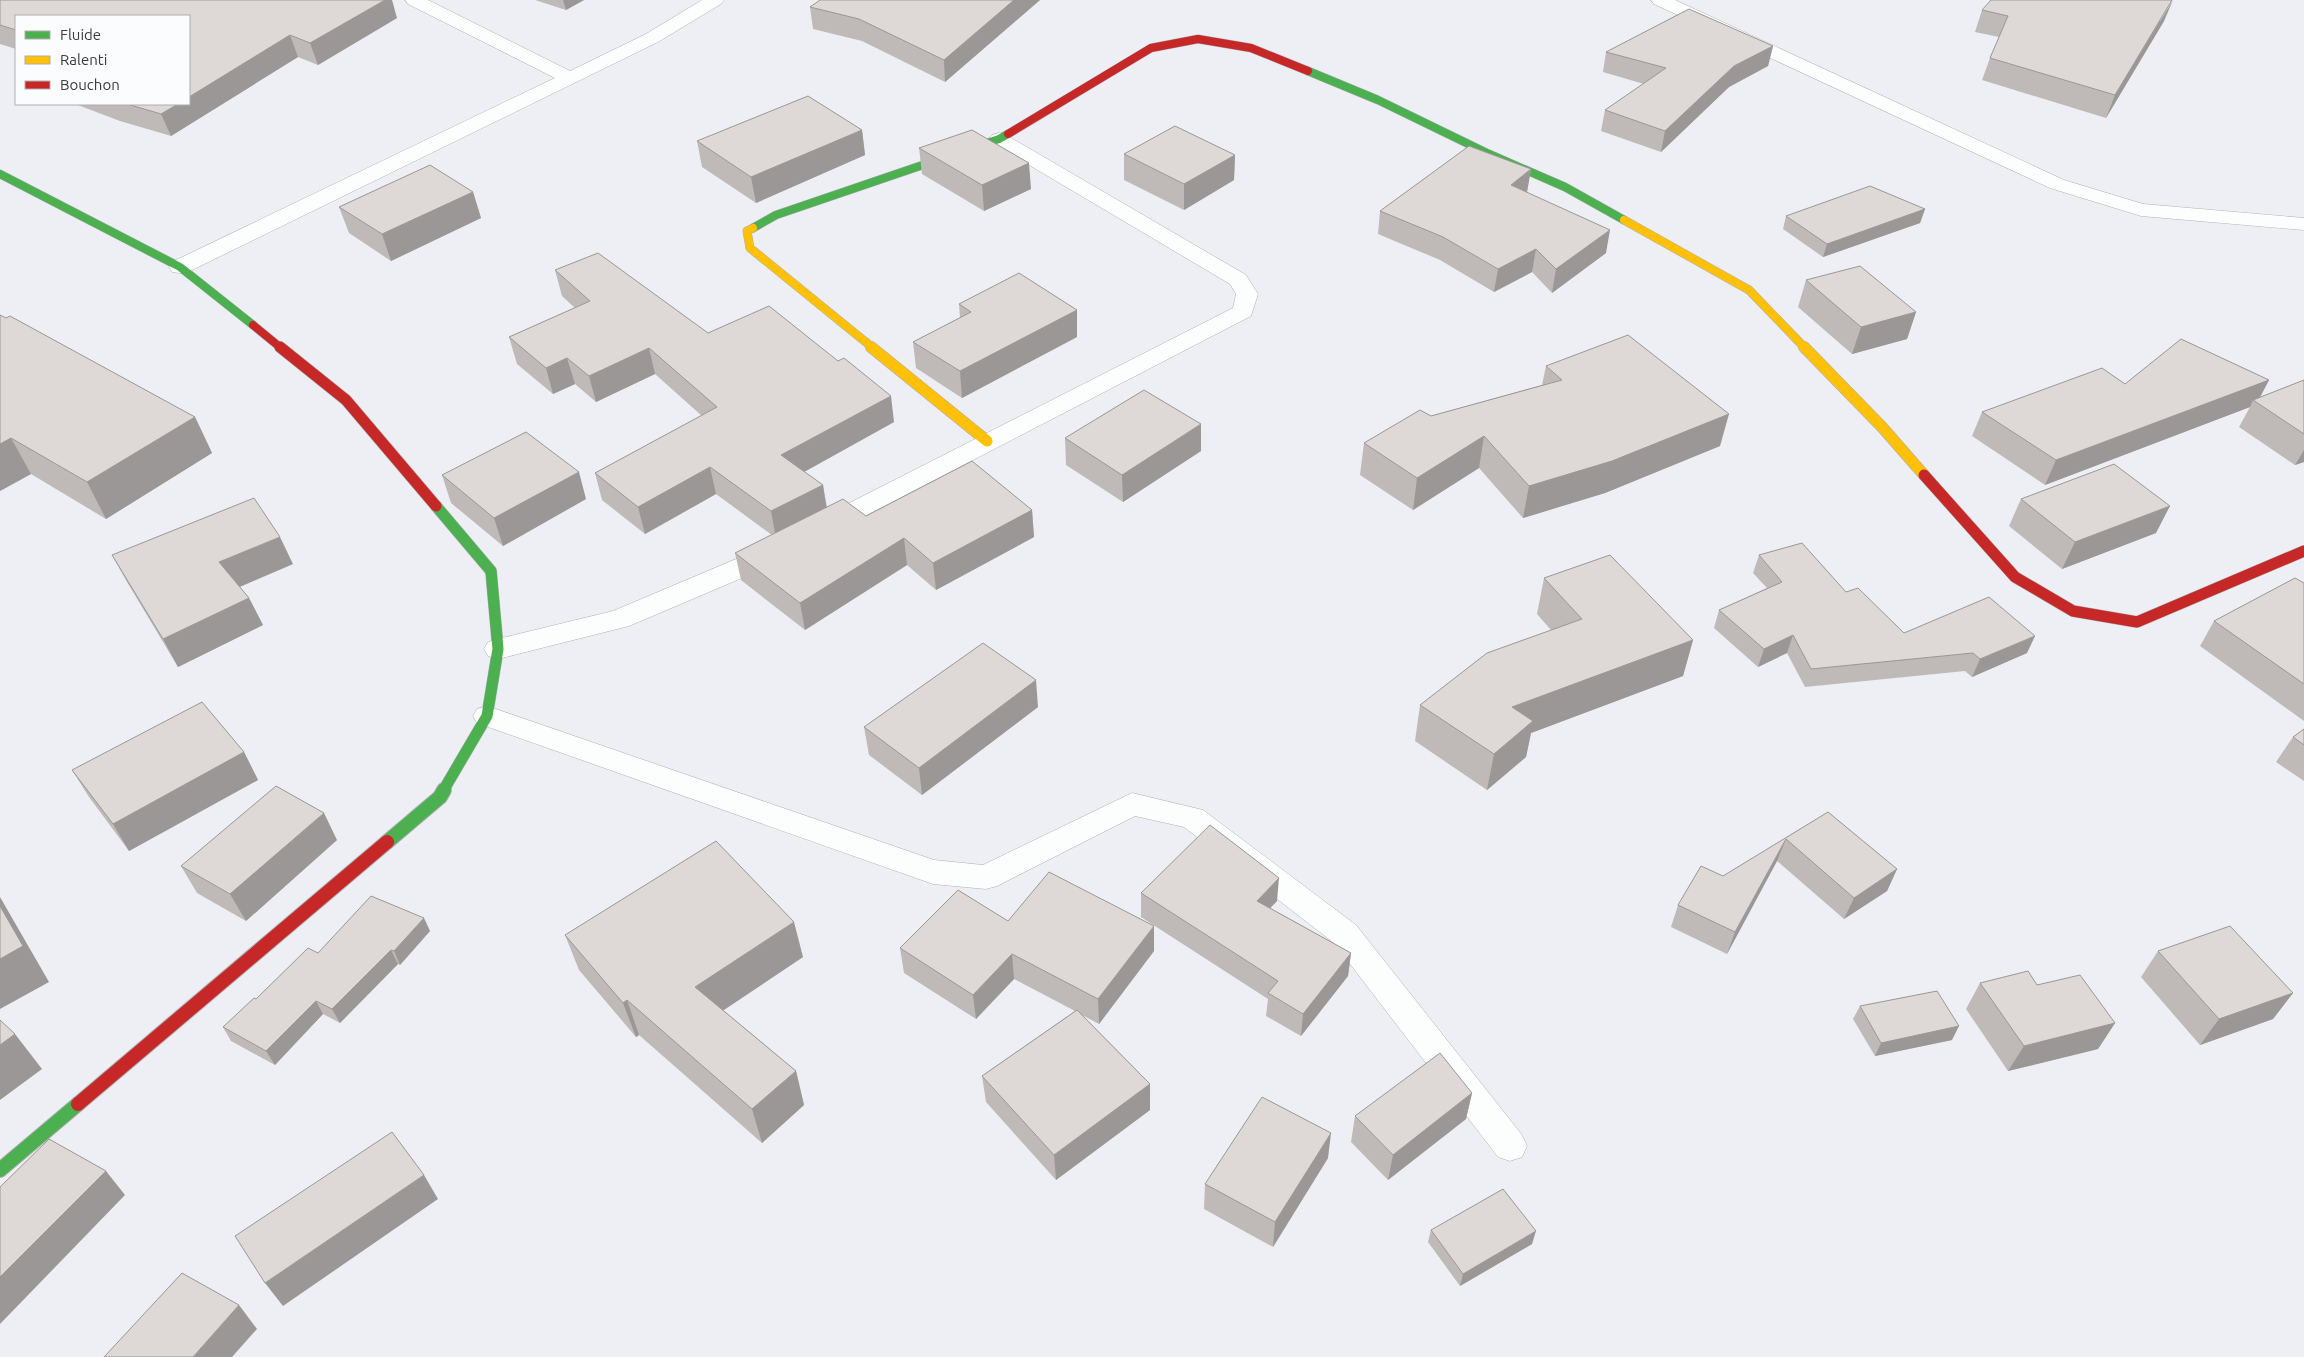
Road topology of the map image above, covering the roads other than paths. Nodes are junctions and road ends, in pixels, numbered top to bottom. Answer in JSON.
{"nodes":[{"id":1,"x":414,"y":0,"type":"edge"},
{"id":2,"x":715,"y":0,"type":"edge"},
{"id":3,"x":1660,"y":0,"type":"edge"},
{"id":4,"x":570,"y":78,"type":"junction"},
{"id":5,"x":999,"y":139,"type":"junction"},
{"id":6,"x":0,"y":174,"type":"edge"},
{"id":7,"x":2304,"y":224,"type":"edge"},
{"id":8,"x":180,"y":267,"type":"junction"},
{"id":9,"x":987,"y":441,"type":"junction"},
{"id":10,"x":2304,"y":551,"type":"edge"},
{"id":11,"x":498,"y":649,"type":"junction"},
{"id":12,"x":487,"y":716,"type":"junction"},
{"id":13,"x":1510,"y":1146,"type":"dead end"},
{"id":14,"x":0,"y":1170,"type":"edge"}],
"edges":[{"from":1,"to":4,"type":"street"},
{"from":2,"to":4,"type":"street"},
{"from":3,"to":7,"type":"street"},
{"from":4,"to":8,"type":"street"},
{"from":5,"to":9,"type":"street"},
{"from":5,"to":9,"type":"street"},
{"from":5,"to":10,"type":"street"},
{"from":6,"to":8,"type":"street"},
{"from":8,"to":11,"type":"street"},
{"from":9,"to":11,"type":"street"},
{"from":11,"to":12,"type":"street"},
{"from":12,"to":13,"type":"street"},
{"from":12,"to":14,"type":"street"}]}
